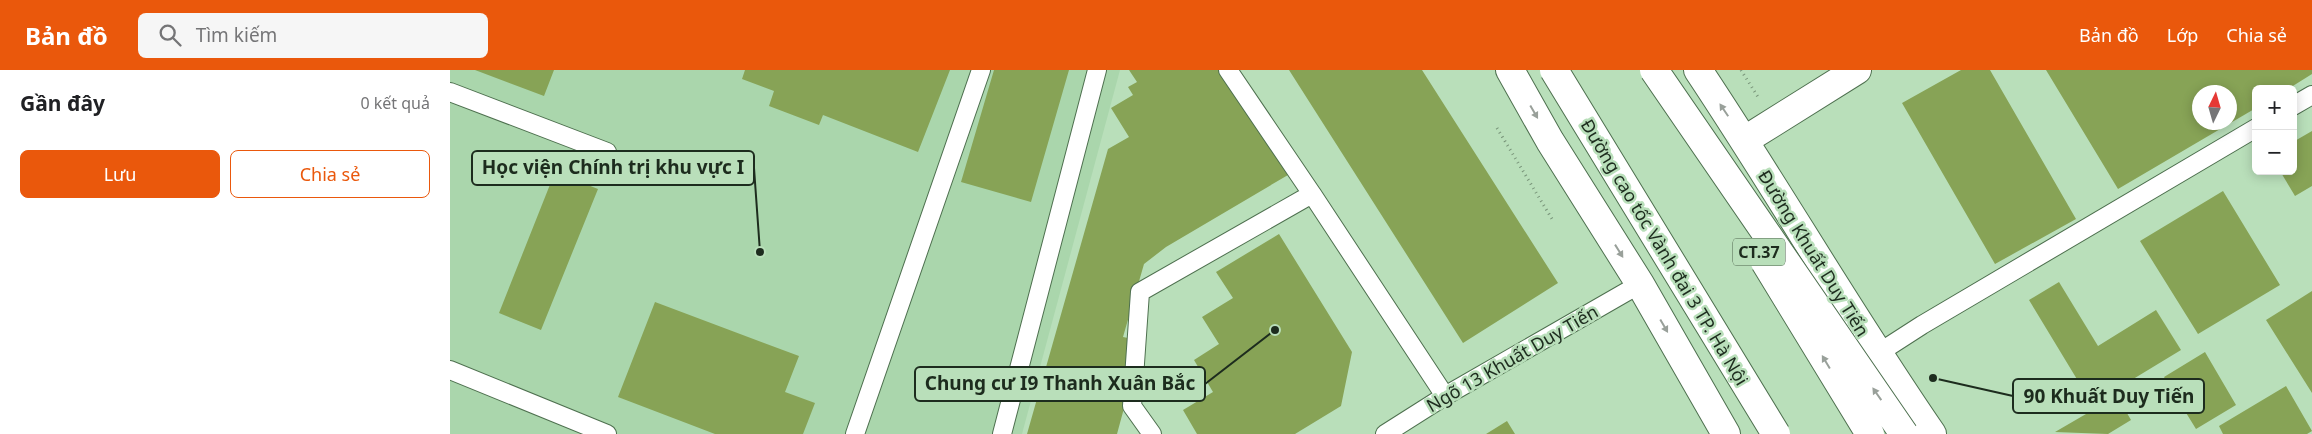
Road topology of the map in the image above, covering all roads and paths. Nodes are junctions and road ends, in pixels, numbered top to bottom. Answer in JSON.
{"nodes":[{"id":1,"x":981,"y":70,"type":"edge"},
{"id":2,"x":1097,"y":70,"type":"edge"},
{"id":3,"x":1228,"y":70,"type":"edge"},
{"id":4,"x":1510,"y":70,"type":"edge"},
{"id":5,"x":1553,"y":70,"type":"edge"},
{"id":6,"x":1648,"y":70,"type":"edge"},
{"id":7,"x":1654,"y":70,"type":"edge"},
{"id":8,"x":1698,"y":70,"type":"edge"},
{"id":9,"x":1741,"y":70,"type":"edge"},
{"id":10,"x":1857,"y":70,"type":"edge"},
{"id":11,"x":450,"y":92,"type":"edge"},
{"id":12,"x":2312,"y":95,"type":"edge"},
{"id":13,"x":1758,"y":98,"type":"dead end"},
{"id":14,"x":2297,"y":104,"type":"edge"},
{"id":15,"x":1497,"y":128,"type":"dead end"},
{"id":16,"x":2253,"y":130,"type":"edge"},
{"id":17,"x":1745,"y":140,"type":"junction"},
{"id":18,"x":607,"y":152,"type":"dead end"},
{"id":19,"x":1312,"y":194,"type":"junction"},
{"id":20,"x":1552,"y":219,"type":"dead end"},
{"id":21,"x":1640,"y":284,"type":"junction"},
{"id":22,"x":1877,"y":354,"type":"junction"},
{"id":23,"x":450,"y":370,"type":"edge"},
{"id":24,"x":1446,"y":396,"type":"junction"},
{"id":25,"x":607,"y":434,"type":"edge"},
{"id":26,"x":855,"y":434,"type":"edge"},
{"id":27,"x":1002,"y":434,"type":"edge"},
{"id":28,"x":1152,"y":434,"type":"edge"},
{"id":29,"x":1385,"y":434,"type":"edge"},
{"id":30,"x":1726,"y":434,"type":"edge"},
{"id":31,"x":1758,"y":434,"type":"edge"},
{"id":32,"x":1776,"y":434,"type":"edge"},
{"id":33,"x":1870,"y":434,"type":"edge"},
{"id":34,"x":1904,"y":434,"type":"edge"},
{"id":35,"x":1932,"y":434,"type":"edge"}],
"edges":[{"from":1,"to":26,"type":"lane"},
{"from":2,"to":27,"type":"lane"},
{"from":3,"to":19,"type":"lane"},
{"from":4,"to":21,"type":"main road","one_way":true},
{"from":5,"to":31,"type":"main road","bridge":true},
{"from":5,"to":32,"type":"main road","name":"Đường cao tốc Vành đai 3 TP. Hà Nội","bridge":true},
{"from":33,"to":6,"type":"main road","number":"CT.37","one_way":true,"bridge":true},
{"from":34,"to":7,"type":"main road","one_way":true,"bridge":true},
{"from":17,"to":8,"type":"main road","name":"Đường Khuất Duy Tiến","one_way":true},
{"from":9,"to":13,"type":"path"},
{"from":10,"to":17,"type":"main road"},
{"from":11,"to":18,"type":"lane"},
{"from":12,"to":14,"type":"lane"},
{"from":15,"to":20,"type":"path"},
{"from":16,"to":22,"type":"lane"},
{"from":17,"to":22,"type":"main road","name":"Đường Khuất Duy Tiến"},
{"from":19,"to":24,"type":"lane"},
{"from":19,"to":28,"type":"lane"},
{"from":21,"to":24,"type":"lane","name":"Ngõ 13 Khuất Duy Tiến"},
{"from":21,"to":30,"type":"main road","one_way":true},
{"from":22,"to":35,"type":"main road","name":"Đường Khuất Duy Tiến"},
{"from":23,"to":25,"type":"lane"},
{"from":24,"to":29,"type":"lane","name":"Ngõ 13 Khuất Duy Tiến"}]}
